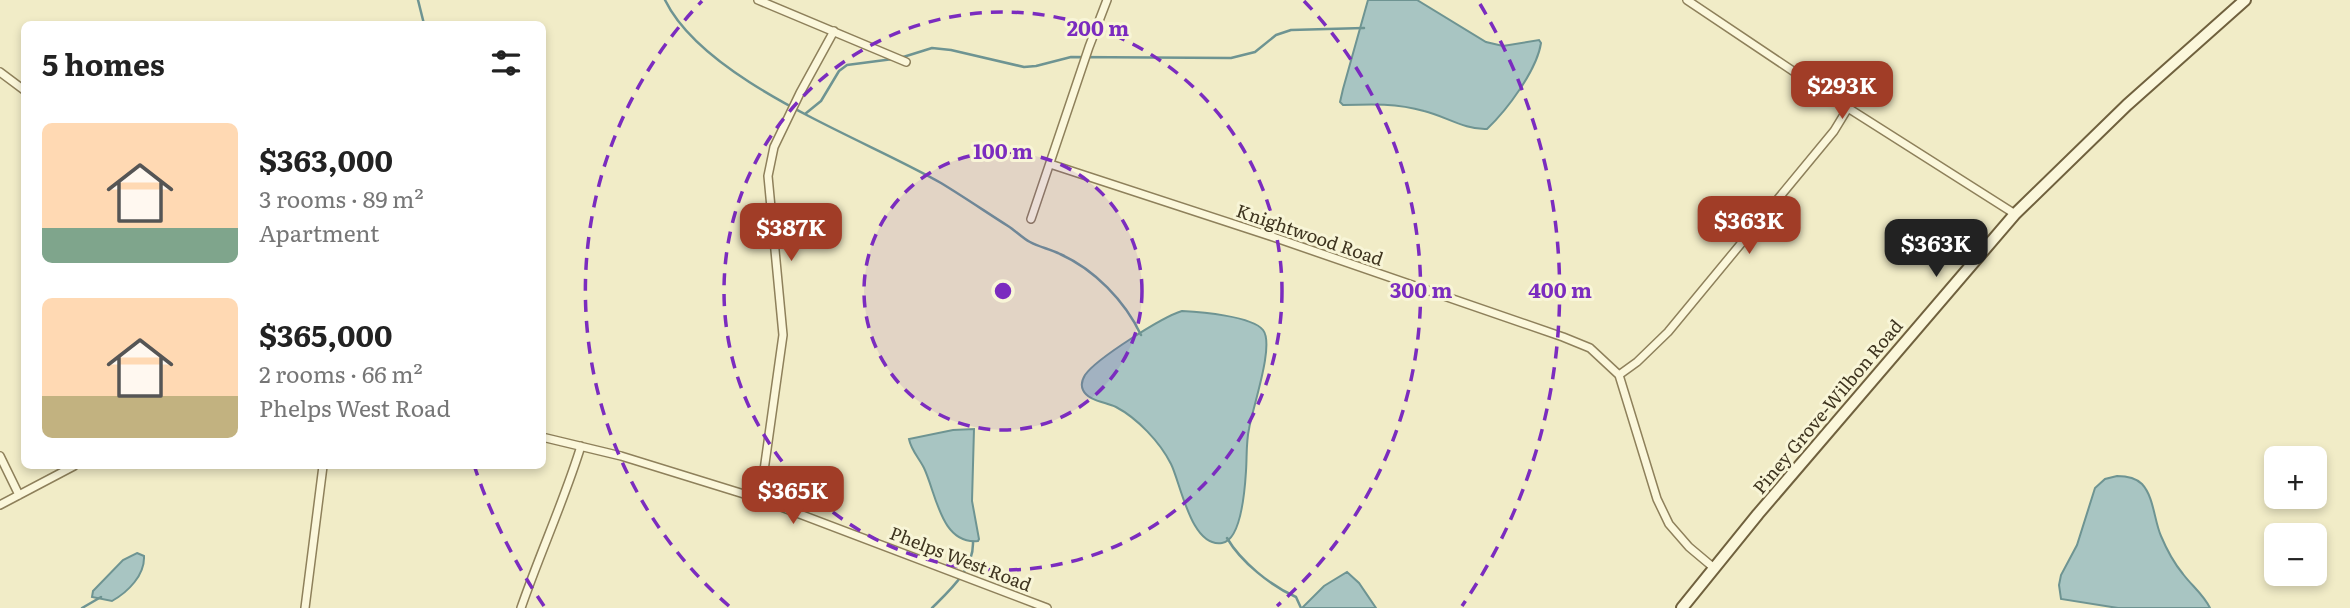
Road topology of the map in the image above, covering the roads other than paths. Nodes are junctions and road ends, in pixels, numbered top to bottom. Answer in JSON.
{"nodes":[{"id":1,"x":758,"y":0,"type":"edge"},
{"id":2,"x":1107,"y":0,"type":"edge"},
{"id":3,"x":1687,"y":0,"type":"edge"},
{"id":4,"x":2245,"y":0,"type":"edge"},
{"id":5,"x":834,"y":31,"type":"junction"},
{"id":6,"x":906,"y":62,"type":"dead end"},
{"id":7,"x":0,"y":72,"type":"edge"},
{"id":8,"x":21,"y":88,"type":"edge"},
{"id":9,"x":1848,"y":108,"type":"junction"},
{"id":10,"x":1050,"y":164,"type":"junction"},
{"id":11,"x":2015,"y":214,"type":"junction"},
{"id":12,"x":1031,"y":219,"type":"dead end"},
{"id":13,"x":1619,"y":375,"type":"junction"},
{"id":14,"x":546,"y":438,"type":"edge"},
{"id":15,"x":581,"y":446,"type":"junction"},
{"id":16,"x":0,"y":456,"type":"edge"},
{"id":17,"x":68,"y":469,"type":"edge"},
{"id":18,"x":323,"y":469,"type":"edge"},
{"id":19,"x":19,"y":495,"type":"junction"},
{"id":20,"x":760,"y":499,"type":"junction"},
{"id":21,"x":0,"y":505,"type":"edge"},
{"id":22,"x":1714,"y":568,"type":"junction"},
{"id":23,"x":305,"y":608,"type":"edge"},
{"id":24,"x":521,"y":608,"type":"edge"},
{"id":25,"x":1047,"y":608,"type":"edge"},
{"id":26,"x":1682,"y":608,"type":"edge"}],
"edges":[{"from":1,"to":5,"type":"street"},
{"from":2,"to":10,"type":"street"},
{"from":3,"to":9,"type":"street"},
{"from":4,"to":11,"type":"street","name":"Piney Grove-Wilbon Road"},
{"from":5,"to":6,"type":"street"},
{"from":5,"to":20,"type":"street"},
{"from":7,"to":8,"type":"street"},
{"from":9,"to":11,"type":"street"},
{"from":9,"to":13,"type":"street"},
{"from":10,"to":12,"type":"street"},
{"from":10,"to":13,"type":"street","name":"Knightwood Road"},
{"from":11,"to":22,"type":"street","name":"Piney Grove-Wilbon Road"},
{"from":13,"to":22,"type":"street","name":"Knightwood Road"},
{"from":14,"to":15,"type":"street","name":"Phelps West Road"},
{"from":15,"to":20,"type":"street","name":"Phelps West Road"},
{"from":15,"to":24,"type":"street"},
{"from":16,"to":19,"type":"street"},
{"from":17,"to":19,"type":"street"},
{"from":18,"to":23,"type":"street"},
{"from":19,"to":21,"type":"street"},
{"from":20,"to":25,"type":"street","name":"Phelps West Road"},
{"from":22,"to":26,"type":"street","name":"Piney Grove-Wilbon Road"}]}
